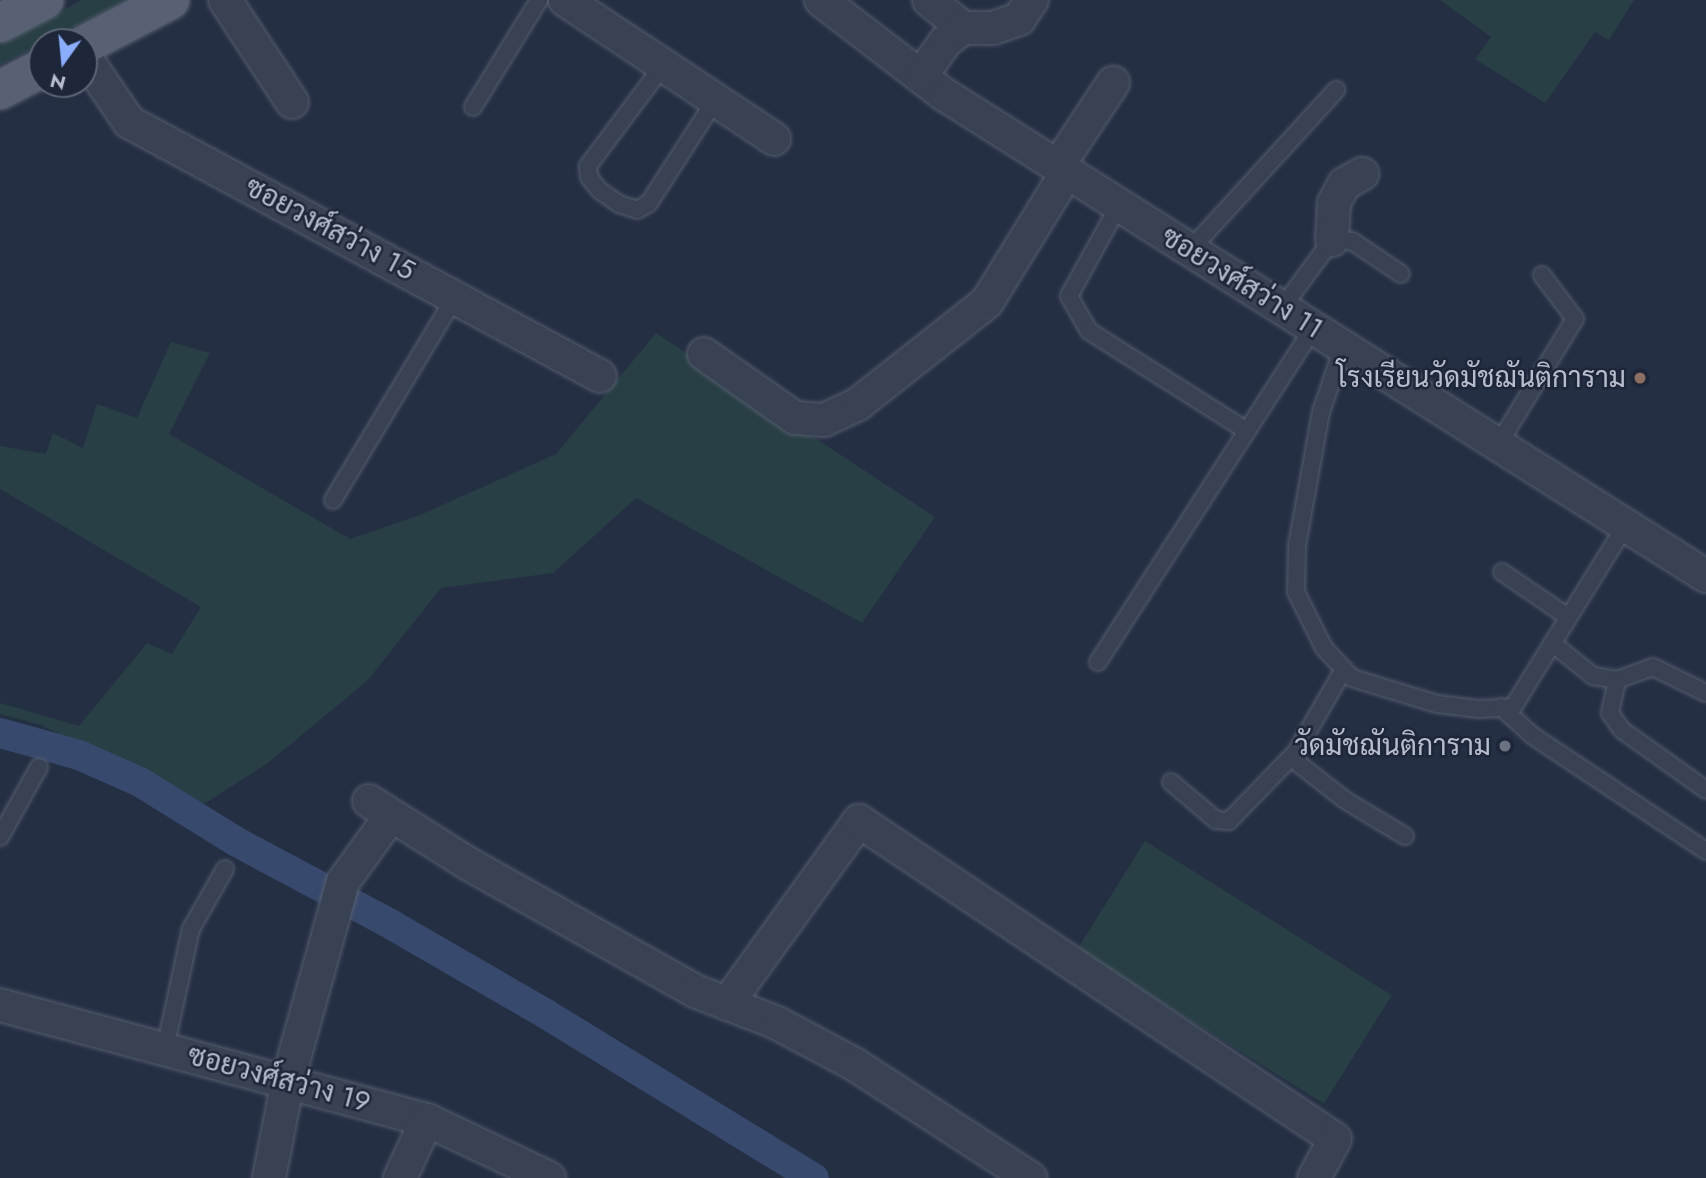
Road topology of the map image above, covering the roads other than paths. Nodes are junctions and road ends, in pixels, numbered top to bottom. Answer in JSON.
{"nodes":[{"id":1,"x":44,"y":0,"type":"edge"},
{"id":2,"x":170,"y":0,"type":"edge"},
{"id":3,"x":225,"y":0,"type":"edge"},
{"id":4,"x":539,"y":0,"type":"edge"},
{"id":5,"x":565,"y":0,"type":"edge"},
{"id":6,"x":821,"y":0,"type":"edge"},
{"id":7,"x":929,"y":0,"type":"edge"},
{"id":8,"x":1032,"y":0,"type":"edge"},
{"id":9,"x":0,"y":23,"type":"edge"},
{"id":10,"x":963,"y":28,"type":"junction"},
{"id":11,"x":98,"y":38,"type":"edge"},
{"id":12,"x":664,"y":63,"type":"junction"},
{"id":13,"x":28,"y":75,"type":"edge"},
{"id":14,"x":921,"y":76,"type":"junction"},
{"id":15,"x":98,"y":77,"type":"edge"},
{"id":16,"x":1113,"y":83,"type":"dead end"},
{"id":17,"x":0,"y":90,"type":"edge"},
{"id":18,"x":1336,"y":90,"type":"dead end"},
{"id":19,"x":716,"y":99,"type":"junction"},
{"id":20,"x":292,"y":102,"type":"dead end"},
{"id":21,"x":473,"y":107,"type":"dead end"},
{"id":22,"x":774,"y":139,"type":"dead end"},
{"id":23,"x":1063,"y":169,"type":"junction"},
{"id":24,"x":1362,"y":174,"type":"dead end"},
{"id":25,"x":1119,"y":205,"type":"junction"},
{"id":26,"x":1332,"y":240,"type":"junction"},
{"id":27,"x":1191,"y":250,"type":"junction"},
{"id":28,"x":1401,"y":274,"type":"dead end"},
{"id":29,"x":1542,"y":275,"type":"dead end"},
{"id":30,"x":456,"y":295,"type":"junction"},
{"id":31,"x":1282,"y":308,"type":"junction"},
{"id":32,"x":1313,"y":328,"type":"junction"},
{"id":33,"x":1343,"y":347,"type":"junction"},
{"id":34,"x":704,"y":354,"type":"dead end"},
{"id":35,"x":600,"y":376,"type":"dead end"},
{"id":36,"x":1247,"y":431,"type":"junction"},
{"id":37,"x":1498,"y":444,"type":"junction"},
{"id":38,"x":333,"y":500,"type":"dead end"},
{"id":39,"x":1626,"y":525,"type":"junction"},
{"id":40,"x":1502,"y":572,"type":"dead end"},
{"id":41,"x":1706,"y":576,"type":"edge"},
{"id":42,"x":1569,"y":617,"type":"junction"},
{"id":43,"x":1552,"y":643,"type":"junction"},
{"id":44,"x":1098,"y":662,"type":"dead end"},
{"id":45,"x":1344,"y":669,"type":"junction"},
{"id":46,"x":1617,"y":680,"type":"junction"},
{"id":47,"x":1706,"y":693,"type":"edge"},
{"id":48,"x":1501,"y":707,"type":"junction"},
{"id":49,"x":1296,"y":752,"type":"junction"},
{"id":50,"x":39,"y":767,"type":"dead end"},
{"id":51,"x":1171,"y":782,"type":"dead end"},
{"id":52,"x":1706,"y":790,"type":"edge"},
{"id":53,"x":2,"y":827,"type":"edge"},
{"id":54,"x":1405,"y":836,"type":"dead end"},
{"id":55,"x":1706,"y":852,"type":"edge"},
{"id":56,"x":225,"y":869,"type":"dead end"},
{"id":57,"x":727,"y":1004,"type":"junction"},
{"id":58,"x":0,"y":1005,"type":"edge"},
{"id":59,"x":165,"y":1049,"type":"junction"},
{"id":60,"x":288,"y":1080,"type":"junction"},
{"id":61,"x":427,"y":1120,"type":"junction"},
{"id":62,"x":269,"y":1178,"type":"edge"},
{"id":63,"x":400,"y":1178,"type":"edge"},
{"id":64,"x":549,"y":1178,"type":"edge"},
{"id":65,"x":1030,"y":1178,"type":"edge"},
{"id":66,"x":1314,"y":1178,"type":"edge"}],
"edges":[{"from":1,"to":9,"type":"main road"},
{"from":2,"to":11,"type":"main road"},
{"from":3,"to":20,"type":"street"},
{"from":4,"to":21,"type":"lane"},
{"from":5,"to":12,"type":"street"},
{"from":6,"to":14,"type":"street","name":"ซอยวงศ์สว่าง 11"},
{"from":7,"to":10,"type":"street"},
{"from":8,"to":10,"type":"street"},
{"from":10,"to":14,"type":"street"},
{"from":12,"to":19,"type":"street"},
{"from":12,"to":19,"type":"lane"},
{"from":13,"to":17,"type":"main road"},
{"from":14,"to":23,"type":"street","name":"ซอยวงศ์สว่าง 11"},
{"from":15,"to":30,"type":"street","name":"ซอยวงศ์สว่าง 15"},
{"from":16,"to":23,"type":"street"},
{"from":18,"to":27,"type":"lane"},
{"from":19,"to":22,"type":"street"},
{"from":23,"to":25,"type":"street","name":"ซอยวงศ์สว่าง 11"},
{"from":23,"to":34,"type":"street"},
{"from":24,"to":26,"type":"street"},
{"from":25,"to":27,"type":"street","name":"ซอยวงศ์สว่าง 11"},
{"from":25,"to":36,"type":"lane"},
{"from":26,"to":28,"type":"lane"},
{"from":26,"to":31,"type":"lane"},
{"from":27,"to":31,"type":"street","name":"ซอยวงศ์สว่าง 11"},
{"from":29,"to":37,"type":"lane"},
{"from":30,"to":35,"type":"street","name":"ซอยวงศ์สว่าง 15"},
{"from":30,"to":38,"type":"lane"},
{"from":31,"to":32,"type":"street","name":"ซอยวงศ์สว่าง 11"},
{"from":32,"to":33,"type":"street","name":"ซอยวงศ์สว่าง 11"},
{"from":32,"to":36,"type":"lane"},
{"from":33,"to":37,"type":"street","name":"ซอยวงศ์สว่าง 11"},
{"from":33,"to":45,"type":"lane"},
{"from":36,"to":44,"type":"lane"},
{"from":37,"to":39,"type":"street","name":"ซอยวงศ์สว่าง 11"},
{"from":39,"to":41,"type":"street","name":"ซอยวงศ์สว่าง 11"},
{"from":39,"to":42,"type":"lane"},
{"from":40,"to":42,"type":"lane"},
{"from":42,"to":43,"type":"lane"},
{"from":43,"to":46,"type":"lane"},
{"from":43,"to":48,"type":"lane"},
{"from":45,"to":48,"type":"lane"},
{"from":45,"to":49,"type":"lane"},
{"from":46,"to":47,"type":"lane"},
{"from":46,"to":52,"type":"lane"},
{"from":48,"to":55,"type":"lane"},
{"from":49,"to":51,"type":"lane"},
{"from":49,"to":54,"type":"lane"},
{"from":50,"to":53,"type":"lane"},
{"from":56,"to":59,"type":"lane"},
{"from":57,"to":60,"type":"street"},
{"from":57,"to":65,"type":"street"},
{"from":57,"to":66,"type":"street"},
{"from":58,"to":59,"type":"street","name":"ซอยวงศ์สว่าง 19"},
{"from":59,"to":60,"type":"street","name":"ซอยวงศ์สว่าง 19"},
{"from":60,"to":61,"type":"street","name":"ซอยวงศ์สว่าง 19"},
{"from":60,"to":62,"type":"street"},
{"from":61,"to":63,"type":"street"},
{"from":61,"to":64,"type":"street","name":"ซอยวงศ์สว่าง 19"}]}
